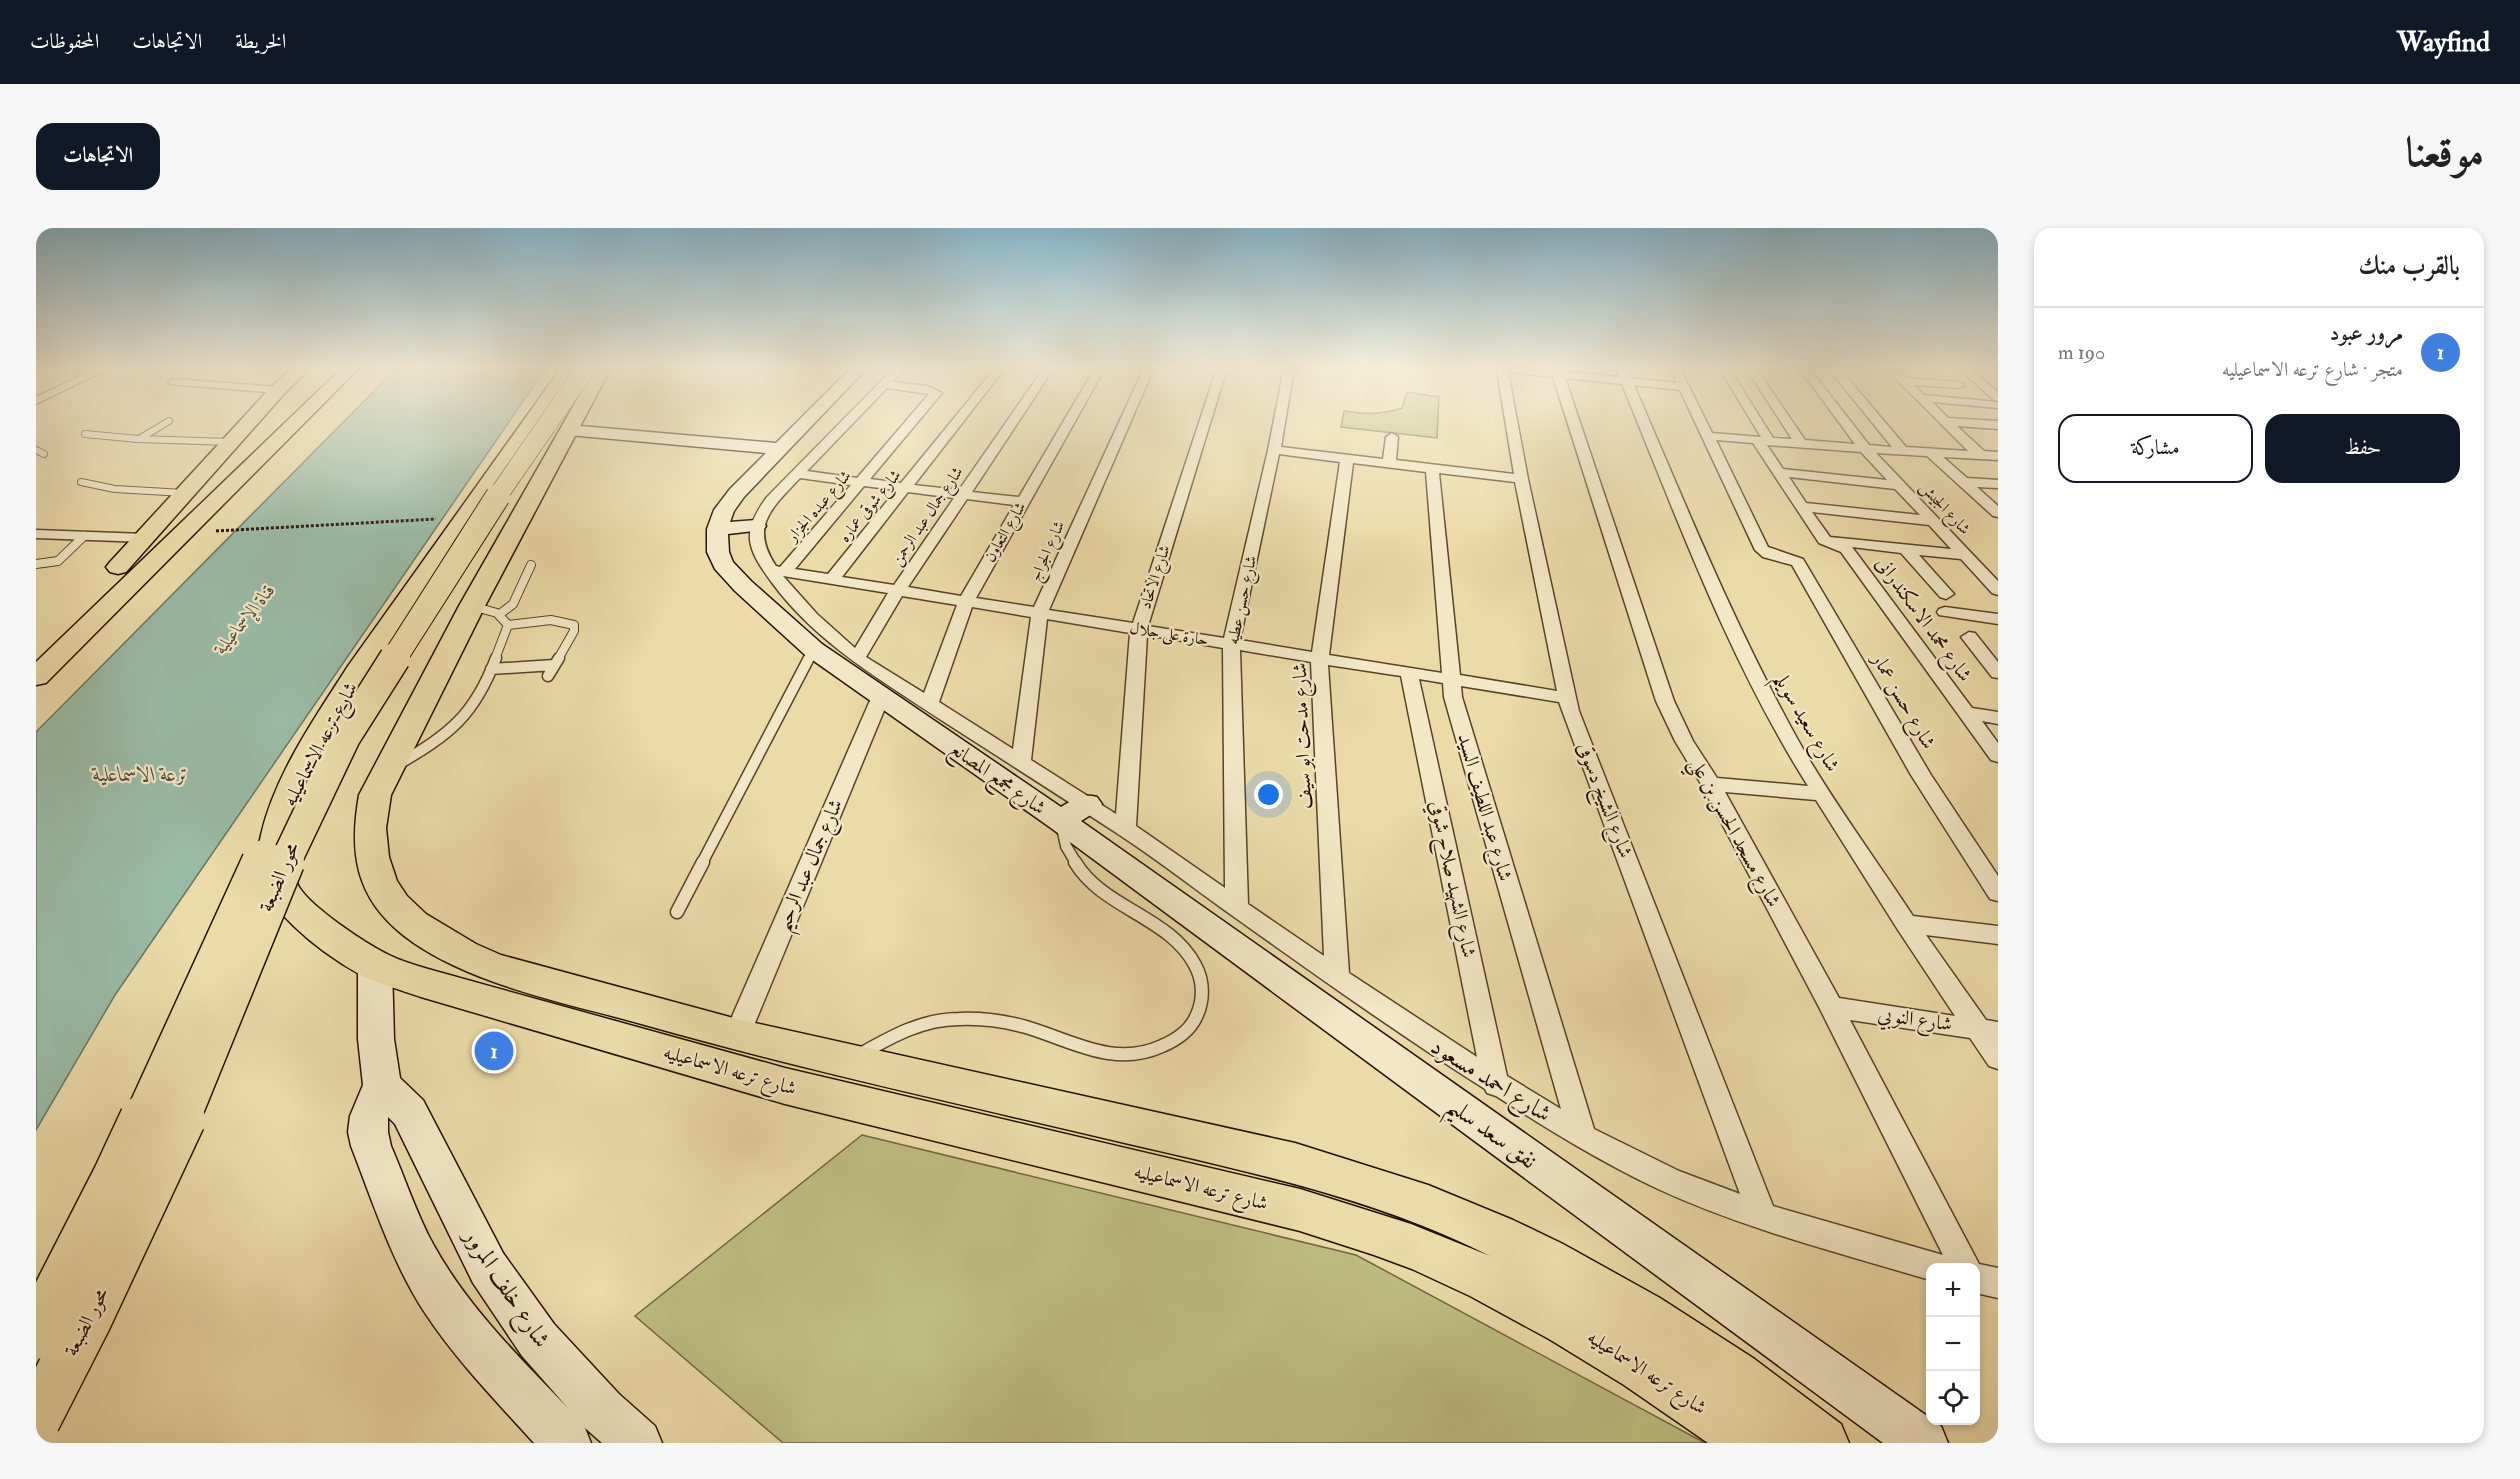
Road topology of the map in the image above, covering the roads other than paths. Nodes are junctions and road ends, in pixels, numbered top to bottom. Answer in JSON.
{"nodes":[{"id":1,"x":163,"y":425,"type":"edge"},
{"id":2,"x":247,"y":425,"type":"edge"},
{"id":3,"x":290,"y":425,"type":"edge"},
{"id":4,"x":530,"y":425,"type":"edge"},
{"id":5,"x":547,"y":425,"type":"edge"},
{"id":6,"x":571,"y":425,"type":"edge"},
{"id":7,"x":805,"y":425,"type":"edge"},
{"id":8,"x":844,"y":425,"type":"edge"},
{"id":9,"x":909,"y":425,"type":"edge"},
{"id":10,"x":956,"y":425,"type":"edge"},
{"id":11,"x":1011,"y":425,"type":"edge"},
{"id":12,"x":1067,"y":425,"type":"edge"},
{"id":13,"x":1124,"y":425,"type":"edge"},
{"id":14,"x":1204,"y":425,"type":"edge"},
{"id":15,"x":1279,"y":425,"type":"edge"},
{"id":16,"x":1511,"y":425,"type":"edge"},
{"id":17,"x":1575,"y":425,"type":"edge"},
{"id":18,"x":1644,"y":425,"type":"edge"},
{"id":19,"x":1702,"y":425,"type":"edge"},
{"id":20,"x":1755,"y":425,"type":"edge"},
{"id":21,"x":1788,"y":425,"type":"edge"},
{"id":22,"x":1847,"y":425,"type":"edge"},
{"id":23,"x":1880,"y":425,"type":"edge"},
{"id":24,"x":1947,"y":425,"type":"edge"},
{"id":25,"x":85,"y":434,"type":"dead end"},
{"id":26,"x":565,"y":435,"type":"junction"},
{"id":27,"x":1708,"y":436,"type":"junction"},
{"id":28,"x":1392,"y":437,"type":"dead end"},
{"id":29,"x":138,"y":439,"type":"junction"},
{"id":30,"x":1764,"y":441,"type":"junction"},
{"id":31,"x":231,"y":442,"type":"junction"},
{"id":32,"x":1801,"y":444,"type":"junction"},
{"id":33,"x":1865,"y":449,"type":"junction"},
{"id":34,"x":36,"y":450,"type":"edge"},
{"id":35,"x":1274,"y":450,"type":"junction"},
{"id":36,"x":1902,"y":452,"type":"junction"},
{"id":37,"x":1931,"y":453,"type":"junction"},
{"id":38,"x":45,"y":454,"type":"dead end"},
{"id":39,"x":775,"y":455,"type":"junction"},
{"id":40,"x":1980,"y":455,"type":"junction"},
{"id":41,"x":1998,"y":456,"type":"edge"},
{"id":42,"x":1347,"y":458,"type":"junction"},
{"id":43,"x":1389,"y":463,"type":"junction"},
{"id":44,"x":1431,"y":468,"type":"junction"},
{"id":45,"x":1778,"y":472,"type":"junction"},
{"id":46,"x":796,"y":474,"type":"junction"},
{"id":47,"x":1521,"y":479,"type":"junction"},
{"id":48,"x":81,"y":482,"type":"dead end"},
{"id":49,"x":861,"y":482,"type":"junction"},
{"id":50,"x":1964,"y":482,"type":"junction"},
{"id":51,"x":1998,"y":484,"type":"edge"},
{"id":52,"x":1899,"y":485,"type":"junction"},
{"id":53,"x":906,"y":488,"type":"junction"},
{"id":54,"x":184,"y":493,"type":"junction"},
{"id":55,"x":963,"y":495,"type":"junction"},
{"id":56,"x":1023,"y":502,"type":"junction"},
{"id":57,"x":1800,"y":506,"type":"junction"},
{"id":58,"x":1998,"y":513,"type":"edge"},
{"id":59,"x":1933,"y":521,"type":"junction"},
{"id":60,"x":756,"y":526,"type":"junction"},
{"id":61,"x":717,"y":529,"type":"junction"},
{"id":62,"x":36,"y":534,"type":"edge"},
{"id":63,"x":84,"y":536,"type":"junction"},
{"id":64,"x":145,"y":538,"type":"junction"},
{"id":65,"x":1828,"y":542,"type":"junction"},
{"id":66,"x":1906,"y":549,"type":"junction"},
{"id":67,"x":1964,"y":555,"type":"junction"},
{"id":68,"x":36,"y":564,"type":"edge"},
{"id":69,"x":531,"y":565,"type":"dead end"},
{"id":70,"x":778,"y":570,"type":"junction"},
{"id":71,"x":106,"y":579,"type":"dead end"},
{"id":72,"x":832,"y":579,"type":"junction"},
{"id":73,"x":422,"y":583,"type":"junction"},
{"id":74,"x":898,"y":590,"type":"junction"},
{"id":75,"x":1998,"y":591,"type":"edge"},
{"id":76,"x":1946,"y":594,"type":"dead end"},
{"id":77,"x":90,"y":596,"type":"dead end"},
{"id":78,"x":966,"y":601,"type":"junction"},
{"id":79,"x":486,"y":610,"type":"junction"},
{"id":80,"x":1945,"y":612,"type":"dead end"},
{"id":81,"x":1040,"y":613,"type":"junction"},
{"id":82,"x":66,"y":618,"type":"dead end"},
{"id":83,"x":1998,"y":619,"type":"edge"},
{"id":84,"x":508,"y":625,"type":"junction"},
{"id":85,"x":1138,"y":629,"type":"junction"},
{"id":86,"x":1969,"y":637,"type":"dead end"},
{"id":87,"x":1231,"y":644,"type":"junction"},
{"id":88,"x":813,"y":649,"type":"junction"},
{"id":89,"x":857,"y":658,"type":"junction"},
{"id":90,"x":1320,"y":658,"type":"junction"},
{"id":91,"x":554,"y":665,"type":"junction"},
{"id":92,"x":491,"y":669,"type":"junction"},
{"id":93,"x":1409,"y":673,"type":"junction"},
{"id":94,"x":1998,"y":673,"type":"edge"},
{"id":95,"x":548,"y":676,"type":"dead end"},
{"id":96,"x":36,"y":677,"type":"edge"},
{"id":97,"x":1450,"y":680,"type":"junction"},
{"id":98,"x":880,"y":696,"type":"junction"},
{"id":99,"x":1567,"y":698,"type":"junction"},
{"id":100,"x":929,"y":705,"type":"junction"},
{"id":101,"x":1967,"y":713,"type":"junction"},
{"id":102,"x":1998,"y":718,"type":"edge"},
{"id":103,"x":1998,"y":756,"type":"edge"},
{"id":104,"x":1021,"y":761,"type":"junction"},
{"id":105,"x":384,"y":773,"type":"junction"},
{"id":106,"x":1711,"y":784,"type":"junction"},
{"id":107,"x":1822,"y":794,"type":"junction"},
{"id":108,"x":1074,"y":813,"type":"junction"},
{"id":109,"x":1125,"y":829,"type":"junction"},
{"id":110,"x":1998,"y":893,"type":"edge"},
{"id":111,"x":1237,"y":907,"type":"junction"},
{"id":112,"x":678,"y":912,"type":"dead end"},
{"id":113,"x":1906,"y":924,"type":"junction"},
{"id":114,"x":1998,"y":935,"type":"edge"},
{"id":115,"x":375,"y":965,"type":"junction"},
{"id":116,"x":1337,"y":977,"type":"junction"},
{"id":117,"x":1831,"y":1007,"type":"junction"},
{"id":118,"x":1988,"y":1030,"type":"edge"},
{"id":119,"x":737,"y":1035,"type":"junction"},
{"id":120,"x":1998,"y":1058,"type":"edge"},
{"id":121,"x":849,"y":1061,"type":"junction"},
{"id":122,"x":382,"y":1085,"type":"junction"},
{"id":123,"x":1497,"y":1085,"type":"junction"},
{"id":124,"x":1583,"y":1137,"type":"junction"},
{"id":125,"x":1763,"y":1216,"type":"junction"},
{"id":126,"x":1963,"y":1263,"type":"edge"},
{"id":127,"x":1926,"y":1264,"type":"edge"},
{"id":128,"x":1980,"y":1279,"type":"edge"},
{"id":129,"x":1998,"y":1283,"type":"edge"},
{"id":130,"x":36,"y":1335,"type":"edge"},
{"id":131,"x":36,"y":1420,"type":"edge"},
{"id":132,"x":567,"y":1443,"type":"edge"},
{"id":133,"x":638,"y":1443,"type":"edge"},
{"id":134,"x":1753,"y":1443,"type":"edge"},
{"id":135,"x":1822,"y":1443,"type":"edge"},
{"id":136,"x":1924,"y":1443,"type":"edge"}],
"edges":[{"from":1,"to":29,"type":"lane"},
{"from":2,"to":31,"type":"main road"},
{"from":3,"to":96,"type":"main road"},
{"from":4,"to":73,"type":"main road","name":"شارع ترعه الاسماعيليه"},
{"from":5,"to":131,"type":"main road","name":"محور الضبعة","bridge":true},
{"from":6,"to":26,"type":"main road","name":"شارع ترعه الاسماعيليه"},
{"from":7,"to":39,"type":"street"},
{"from":8,"to":46,"type":"street"},
{"from":9,"to":49,"type":"street","name":"شارع عبده الجزار"},
{"from":10,"to":53,"type":"street","name":"شارع شوقى عماره"},
{"from":11,"to":55,"type":"street","name":"شارع جمال عبد الرحمن"},
{"from":12,"to":56,"type":"street","name":"شارع التعاون"},
{"from":13,"to":81,"type":"street","name":"شارع الجراج"},
{"from":14,"to":85,"type":"street","name":"شارع الاتحاد"},
{"from":15,"to":35,"type":"street","name":"شارع حسن عطيه"},
{"from":16,"to":47,"type":"street","name":"شارع الشيخ دسوقى"},
{"from":17,"to":106,"type":"street","name":"شارع مسجد الحسن بن علي"},
{"from":18,"to":107,"type":"street","name":"شارع سعيد سويلم"},
{"from":19,"to":27,"type":"street"},
{"from":20,"to":30,"type":"street","name":"شارع محمد الاسكندرانى"},
{"from":21,"to":32,"type":"street"},
{"from":22,"to":33,"type":"street","name":"شارع الجيش"},
{"from":23,"to":36,"type":"street"},
{"from":24,"to":40,"type":"street"},
{"from":25,"to":29,"type":"lane"},
{"from":26,"to":39,"type":"street"},
{"from":26,"to":79,"type":"main road","name":"شارع ترعه الاسماعيليه"},
{"from":27,"to":30,"type":"street"},
{"from":27,"to":110,"type":"street","name":"شارع حسن عمار"},
{"from":28,"to":43,"type":"street"},
{"from":29,"to":31,"type":"lane"},
{"from":30,"to":32,"type":"street"},
{"from":30,"to":45,"type":"street","name":"شارع محمد الاسكندرانى"},
{"from":31,"to":54,"type":"main road"},
{"from":32,"to":33,"type":"street"},
{"from":33,"to":36,"type":"street"},
{"from":33,"to":52,"type":"street","name":"شارع الجيش"},
{"from":34,"to":38,"type":"lane"},
{"from":35,"to":42,"type":"street"},
{"from":35,"to":87,"type":"street","name":"شارع حسن عطيه"},
{"from":36,"to":37,"type":"street"},
{"from":37,"to":40,"type":"street"},
{"from":37,"to":50,"type":"street"},
{"from":39,"to":61,"type":"street"},
{"from":40,"to":41,"type":"street"},
{"from":42,"to":43,"type":"street"},
{"from":42,"to":90,"type":"street","name":"شارع مدحت ابو سيف"},
{"from":43,"to":44,"type":"street"},
{"from":44,"to":47,"type":"street"},
{"from":44,"to":97,"type":"street","name":"شارع عبد اللطيف السيد"},
{"from":45,"to":52,"type":"street"},
{"from":45,"to":57,"type":"street","name":"شارع محمد الاسكندرانى"},
{"from":46,"to":49,"type":"street"},
{"from":46,"to":60,"type":"street"},
{"from":47,"to":99,"type":"street","name":"شارع الشيخ دسوقى"},
{"from":48,"to":54,"type":"lane"},
{"from":49,"to":53,"type":"street"},
{"from":49,"to":70,"type":"street","name":"شارع عبده الجزار"},
{"from":50,"to":51,"type":"street"},
{"from":50,"to":58,"type":"street"},
{"from":52,"to":59,"type":"street","name":"شارع الجيش"},
{"from":53,"to":55,"type":"street"},
{"from":53,"to":72,"type":"street","name":"شارع شوقى عماره"},
{"from":54,"to":64,"type":"main road"},
{"from":55,"to":56,"type":"street"},
{"from":55,"to":74,"type":"street","name":"شارع جمال عبد الرحمن"},
{"from":56,"to":78,"type":"street","name":"شارع التعاون"},
{"from":57,"to":59,"type":"street"},
{"from":57,"to":65,"type":"street","name":"شارع محمد الاسكندرانى"},
{"from":59,"to":67,"type":"street","name":"شارع الجيش"},
{"from":60,"to":61,"type":"street"},
{"from":60,"to":70,"type":"street","name":"شارع مجمع المصانع"},
{"from":61,"to":88,"type":"street","name":"شارع مجمع المصانع"},
{"from":62,"to":63,"type":"street"},
{"from":63,"to":64,"type":"street"},
{"from":63,"to":68,"type":"lane"},
{"from":64,"to":71,"type":"main road"},
{"from":65,"to":66,"type":"street"},
{"from":65,"to":101,"type":"street","name":"شارع محمد الاسكندرانى"},
{"from":66,"to":67,"type":"street"},
{"from":66,"to":76,"type":"street"},
{"from":67,"to":75,"type":"street","name":"شارع الجيش"},
{"from":69,"to":79,"type":"lane"},
{"from":70,"to":72,"type":"street","name":"حارة على جلال"},
{"from":70,"to":89,"type":"street","name":"شارع مجمع المصانع"},
{"from":72,"to":74,"type":"street","name":"حارة على جلال"},
{"from":73,"to":115,"type":"main road","name":"شارع ترعه الاسماعيليه"},
{"from":73,"to":130,"type":"main road","bridge":true},
{"from":74,"to":78,"type":"street","name":"حارة على جلال"},
{"from":74,"to":89,"type":"street","name":"شارع جمال عبد الرحمن"},
{"from":77,"to":82,"type":"main road"},
{"from":78,"to":81,"type":"street","name":"حارة على جلال"},
{"from":78,"to":100,"type":"street","name":"شارع التعاون"},
{"from":79,"to":84,"type":"lane"},
{"from":79,"to":105,"type":"main road","name":"شارع ترعه الاسماعيليه"},
{"from":80,"to":83,"type":"street"},
{"from":81,"to":85,"type":"street","name":"حارة على جلال"},
{"from":81,"to":104,"type":"street","name":"شارع الجراج"},
{"from":84,"to":91,"type":"lane"},
{"from":84,"to":92,"type":"lane"},
{"from":85,"to":87,"type":"street","name":"حارة على جلال"},
{"from":85,"to":109,"type":"street","name":"شارع الاتحاد"},
{"from":86,"to":94,"type":"street"},
{"from":87,"to":90,"type":"street","name":"حارة على جلال"},
{"from":87,"to":111,"type":"street","name":"شارع حسن عطيه"},
{"from":88,"to":98,"type":"street","name":"شارع مجمع المصانع"},
{"from":88,"to":112,"type":"lane"},
{"from":89,"to":100,"type":"street","name":"شارع مجمع المصانع"},
{"from":90,"to":93,"type":"street","name":"حارة على جلال"},
{"from":90,"to":116,"type":"street","name":"شارع مدحت ابو سيف"},
{"from":91,"to":92,"type":"lane"},
{"from":91,"to":95,"type":"lane"},
{"from":92,"to":105,"type":"lane"},
{"from":93,"to":97,"type":"street","name":"حارة على جلال"},
{"from":93,"to":123,"type":"street","name":"شارع الشهيد صلاح شوقي"},
{"from":97,"to":99,"type":"street","name":"حارة على جلال"},
{"from":97,"to":124,"type":"street","name":"شارع عبد اللطيف السيد"},
{"from":98,"to":108,"type":"street","name":"شارع مجمع المصانع"},
{"from":98,"to":119,"type":"street","name":"شارع جمال عبد الرحيم"},
{"from":99,"to":125,"type":"street","name":"شارع الشيخ دسوقى"},
{"from":100,"to":104,"type":"street","name":"شارع مجمع المصانع"},
{"from":101,"to":102,"type":"street"},
{"from":101,"to":103,"type":"street","name":"شارع محمد الاسكندرانى"},
{"from":104,"to":108,"type":"street","name":"شارع مجمع المصانع"},
{"from":105,"to":119,"type":"main road","name":"شارع ترعه الاسماعيليه"},
{"from":106,"to":107,"type":"street"},
{"from":106,"to":117,"type":"street","name":"شارع مسجد الحسن بن علي"},
{"from":107,"to":113,"type":"street","name":"شارع سعيد سويلم"},
{"from":108,"to":109,"type":"street","name":"شارع احمد مسعود"},
{"from":108,"to":121,"type":"lane","name":"شارع مجمع المصانع"},
{"from":108,"to":136,"type":"street","name":"نفق سعد سليم"},
{"from":109,"to":111,"type":"street","name":"شارع احمد مسعود"},
{"from":111,"to":116,"type":"street","name":"شارع احمد مسعود"},
{"from":113,"to":114,"type":"street"},
{"from":113,"to":118,"type":"street","name":"شارع سعيد سويلم"},
{"from":115,"to":122,"type":"street"},
{"from":115,"to":134,"type":"main road","name":"شارع ترعه الاسماعيليه"},
{"from":116,"to":123,"type":"street","name":"شارع احمد مسعود"},
{"from":117,"to":118,"type":"street","name":"شارع النوبي"},
{"from":117,"to":126,"type":"street","name":"شارع مسجد الحسن بن علي"},
{"from":118,"to":120,"type":"street","name":"شارع سعيد سويلم"},
{"from":119,"to":121,"type":"main road","name":"شارع ترعه الاسماعيليه"},
{"from":121,"to":135,"type":"main road","name":"شارع ترعه الاسماعيليه"},
{"from":122,"to":132,"type":"street"},
{"from":122,"to":133,"type":"street","name":"شارع خلف المرور"},
{"from":123,"to":124,"type":"street","name":"شارع احمد مسعود"},
{"from":124,"to":125,"type":"street","name":"شارع احمد مسعود"},
{"from":125,"to":127,"type":"street","name":"شارع احمد مسعود"},
{"from":128,"to":129,"type":"street"}]}
